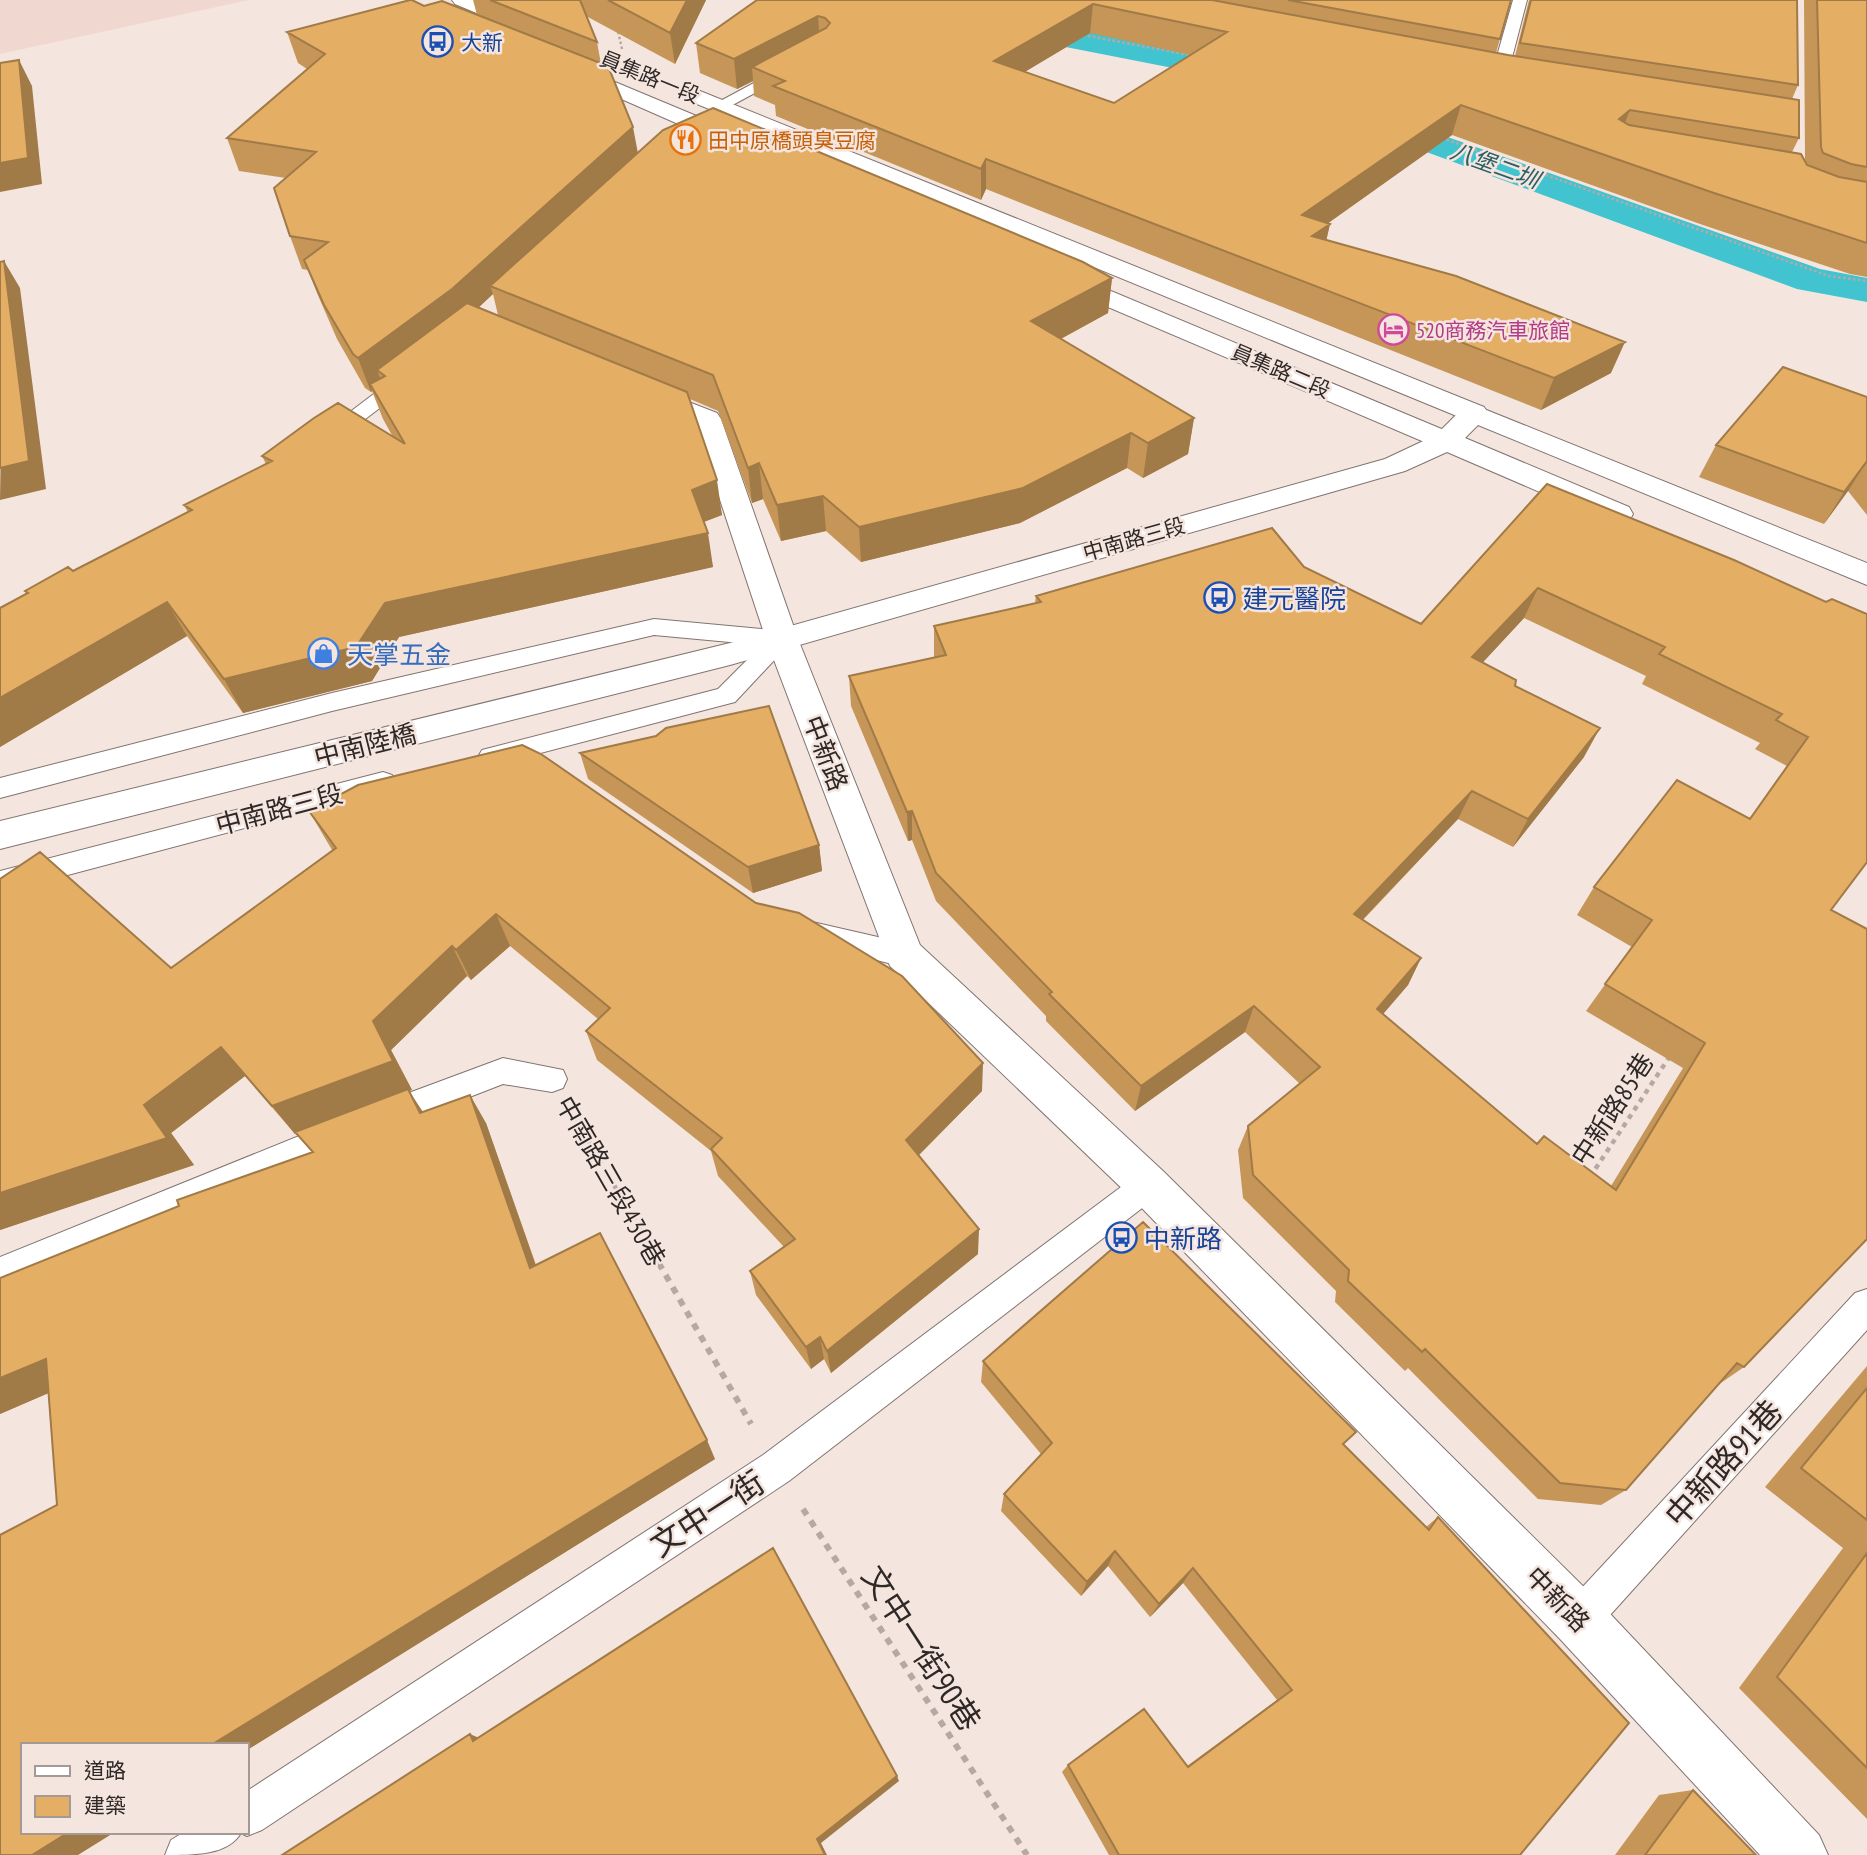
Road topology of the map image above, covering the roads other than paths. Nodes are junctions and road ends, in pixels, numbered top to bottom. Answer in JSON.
{"nodes":[{"id":1,"x":505,"y":0,"type":"edge"},
{"id":2,"x":1520,"y":0,"type":"edge"},
{"id":3,"x":466,"y":8,"type":"edge"},
{"id":4,"x":541,"y":33,"type":"edge"},
{"id":5,"x":542,"y":58,"type":"edge"},
{"id":6,"x":799,"y":64,"type":"edge"},
{"id":7,"x":626,"y":67,"type":"road end"},
{"id":8,"x":1499,"y":77,"type":"edge"},
{"id":9,"x":721,"y":105,"type":"junction"},
{"id":10,"x":695,"y":123,"type":"junction"},
{"id":11,"x":675,"y":141,"type":"edge"},
{"id":12,"x":759,"y":150,"type":"edge"},
{"id":13,"x":1039,"y":268,"type":"edge"},
{"id":14,"x":424,"y":365,"type":"edge"},
{"id":15,"x":618,"y":382,"type":"edge"},
{"id":16,"x":1474,"y":413,"type":"junction"},
{"id":17,"x":1446,"y":441,"type":"junction"},
{"id":18,"x":308,"y":454,"type":"edge"},
{"id":19,"x":1650,"y":527,"type":"edge"},
{"id":20,"x":1867,"y":575,"type":"edge"},
{"id":21,"x":782,"y":639,"type":"junction"},
{"id":22,"x":730,"y":654,"type":"joint"},
{"id":23,"x":521,"y":750,"type":"junction"},
{"id":24,"x":468,"y":762,"type":"edge"},
{"id":25,"x":544,"y":766,"type":"edge"},
{"id":26,"x":402,"y":777,"type":"edge"},
{"id":27,"x":0,"y":788,"type":"edge"},
{"id":28,"x":0,"y":835,"type":"edge"},
{"id":29,"x":0,"y":882,"type":"edge"},
{"id":30,"x":786,"y":927,"type":"edge"},
{"id":31,"x":904,"y":954,"type":"junction"},
{"id":32,"x":552,"y":1079,"type":"road end"},
{"id":33,"x":1148,"y":1185,"type":"junction"},
{"id":34,"x":0,"y":1273,"type":"edge"},
{"id":35,"x":1867,"y":1305,"type":"edge"},
{"id":36,"x":1579,"y":1620,"type":"junction"},
{"id":37,"x":248,"y":1814,"type":"edge"},
{"id":38,"x":218,"y":1834,"type":"edge"},
{"id":39,"x":186,"y":1855,"type":"edge"},
{"id":40,"x":1800,"y":1855,"type":"edge"}],
"edges":[{"from":1,"to":3,"type":"street"},
{"from":2,"to":8,"type":"lane"},
{"from":3,"to":4,"type":"street"},
{"from":5,"to":10,"type":"street","name":"員集路一段"},
{"from":6,"to":9,"type":"lane"},
{"from":7,"to":9,"type":"street","name":"員集路一段"},
{"from":9,"to":10,"type":"street"},
{"from":9,"to":16,"type":"street","name":"員集路二段"},
{"from":10,"to":11,"type":"street"},
{"from":10,"to":12,"type":"street"},
{"from":13,"to":17,"type":"street","name":"員集路二段"},
{"from":14,"to":18,"type":"lane"},
{"from":15,"to":21,"type":"street","name":"中新路"},
{"from":16,"to":17,"type":"street","name":"中南路三段"},
{"from":16,"to":20,"type":"street","name":"員集路二段"},
{"from":17,"to":19,"type":"street","name":"員集路二段"},
{"from":17,"to":21,"type":"street","name":"中南路三段"},
{"from":21,"to":22,"type":"street","name":"中南路三段"},
{"from":21,"to":23,"type":"lane","name":"中南路三段"},
{"from":21,"to":27,"type":"lane","name":"中南路三段"},
{"from":21,"to":31,"type":"street","name":"中新路"},
{"from":22,"to":28,"type":"street","name":"中南陸橋"},
{"from":23,"to":24,"type":"lane","name":"中南路三段"},
{"from":23,"to":25,"type":"lane"},
{"from":26,"to":29,"type":"lane","name":"中南路三段"},
{"from":30,"to":31,"type":"lane"},
{"from":31,"to":33,"type":"street","name":"中新路"},
{"from":32,"to":34,"type":"lane","name":"中南路三段430巷"},
{"from":33,"to":36,"type":"street","name":"中新路"},
{"from":33,"to":37,"type":"lane","name":"文中一街"},
{"from":35,"to":36,"type":"lane","name":"中新路91巷"},
{"from":36,"to":40,"type":"street","name":"中新路"},
{"from":38,"to":39,"type":"lane"}]}
